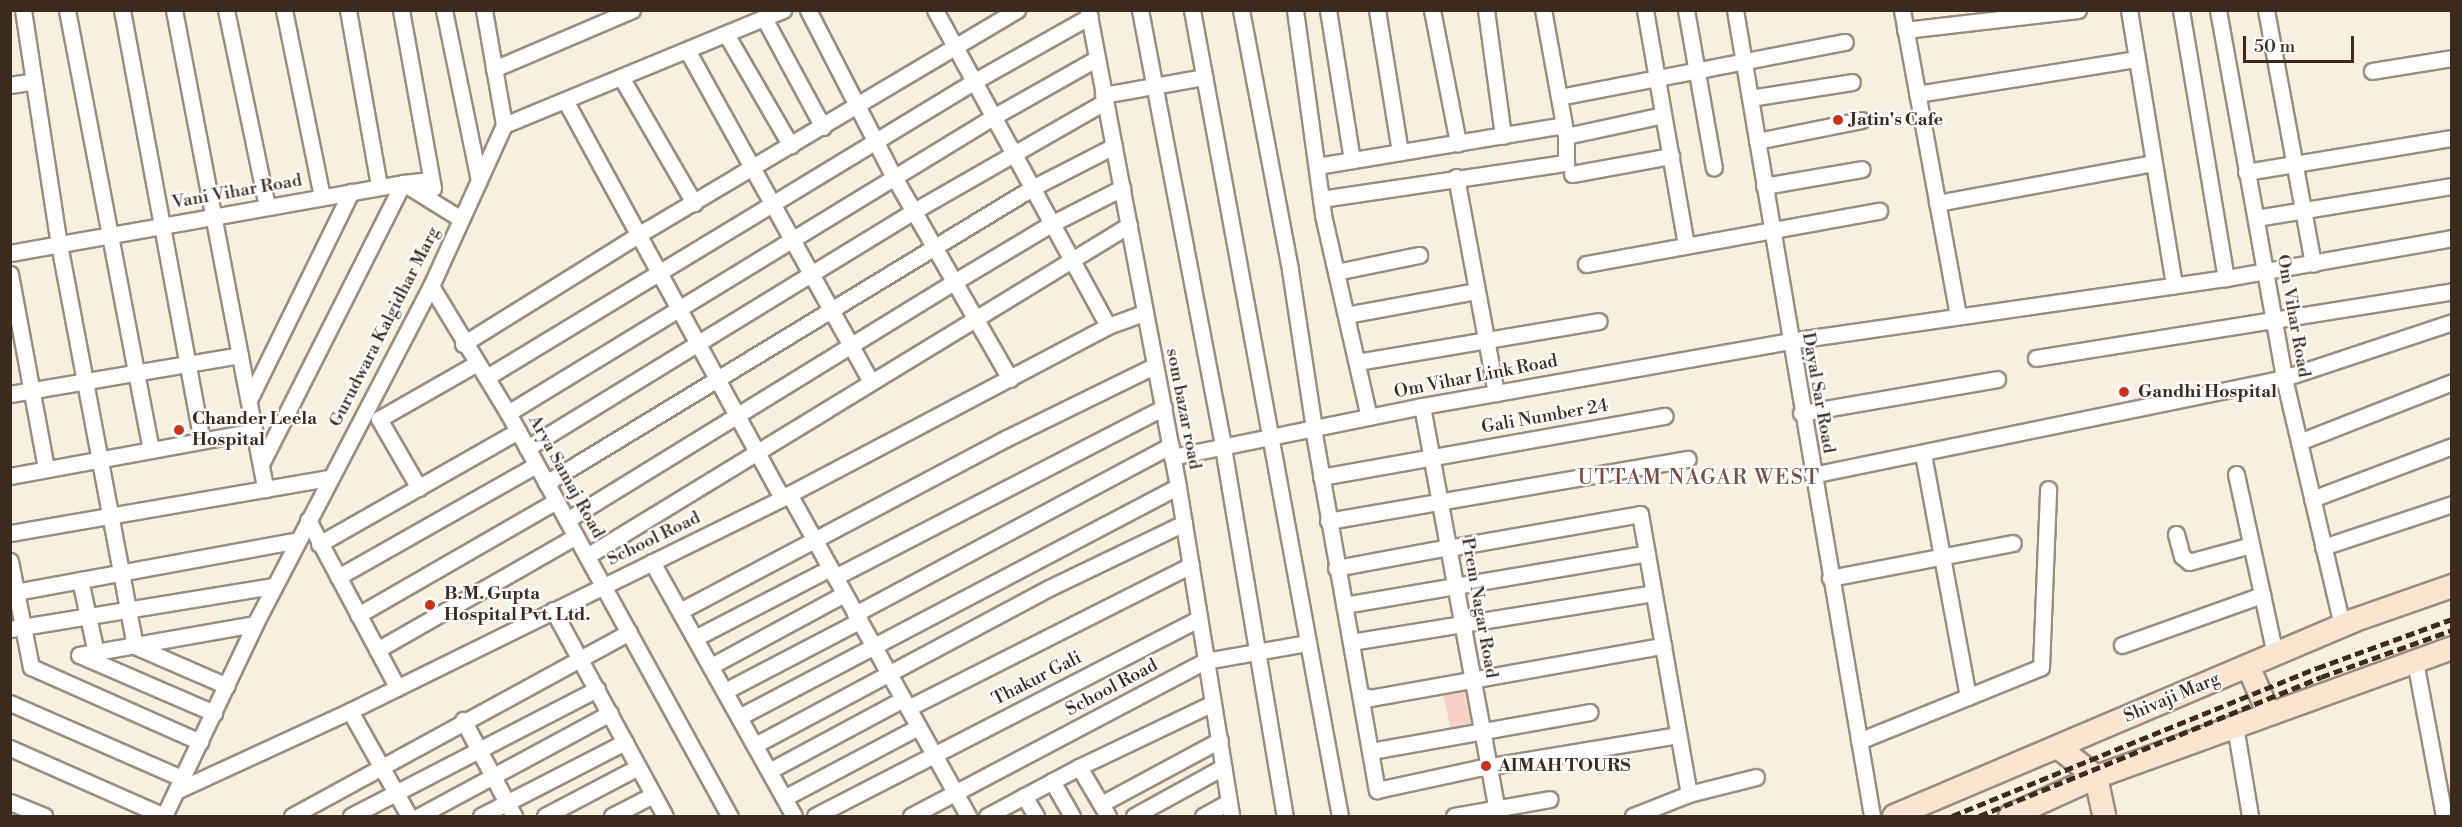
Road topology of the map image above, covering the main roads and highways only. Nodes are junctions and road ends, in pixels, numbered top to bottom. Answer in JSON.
{"nodes":[{"id":1,"x":2451,"y":586,"type":"edge"},
{"id":2,"x":2451,"y":648,"type":"edge"},
{"id":3,"x":2248,"y":666,"type":"junction"},
{"id":4,"x":2269,"y":714,"type":"junction"},
{"id":5,"x":2058,"y":747,"type":"junction"},
{"id":6,"x":2096,"y":777,"type":"junction"},
{"id":7,"x":1894,"y":816,"type":"edge"},
{"id":8,"x":2010,"y":816,"type":"edge"},
{"id":9,"x":2104,"y":816,"type":"edge"}],
"edges":[{"from":1,"to":3,"type":"main road","name":"Shivaji Marg"},
{"from":2,"to":4,"type":"main road"},
{"from":3,"to":4,"type":"main road"},
{"from":3,"to":5,"type":"main road","name":"Shivaji Marg"},
{"from":4,"to":6,"type":"main road"},
{"from":5,"to":6,"type":"main road"},
{"from":5,"to":7,"type":"main road","name":"Shivaji Marg"},
{"from":6,"to":8,"type":"main road"},
{"from":6,"to":9,"type":"main road"}]}
